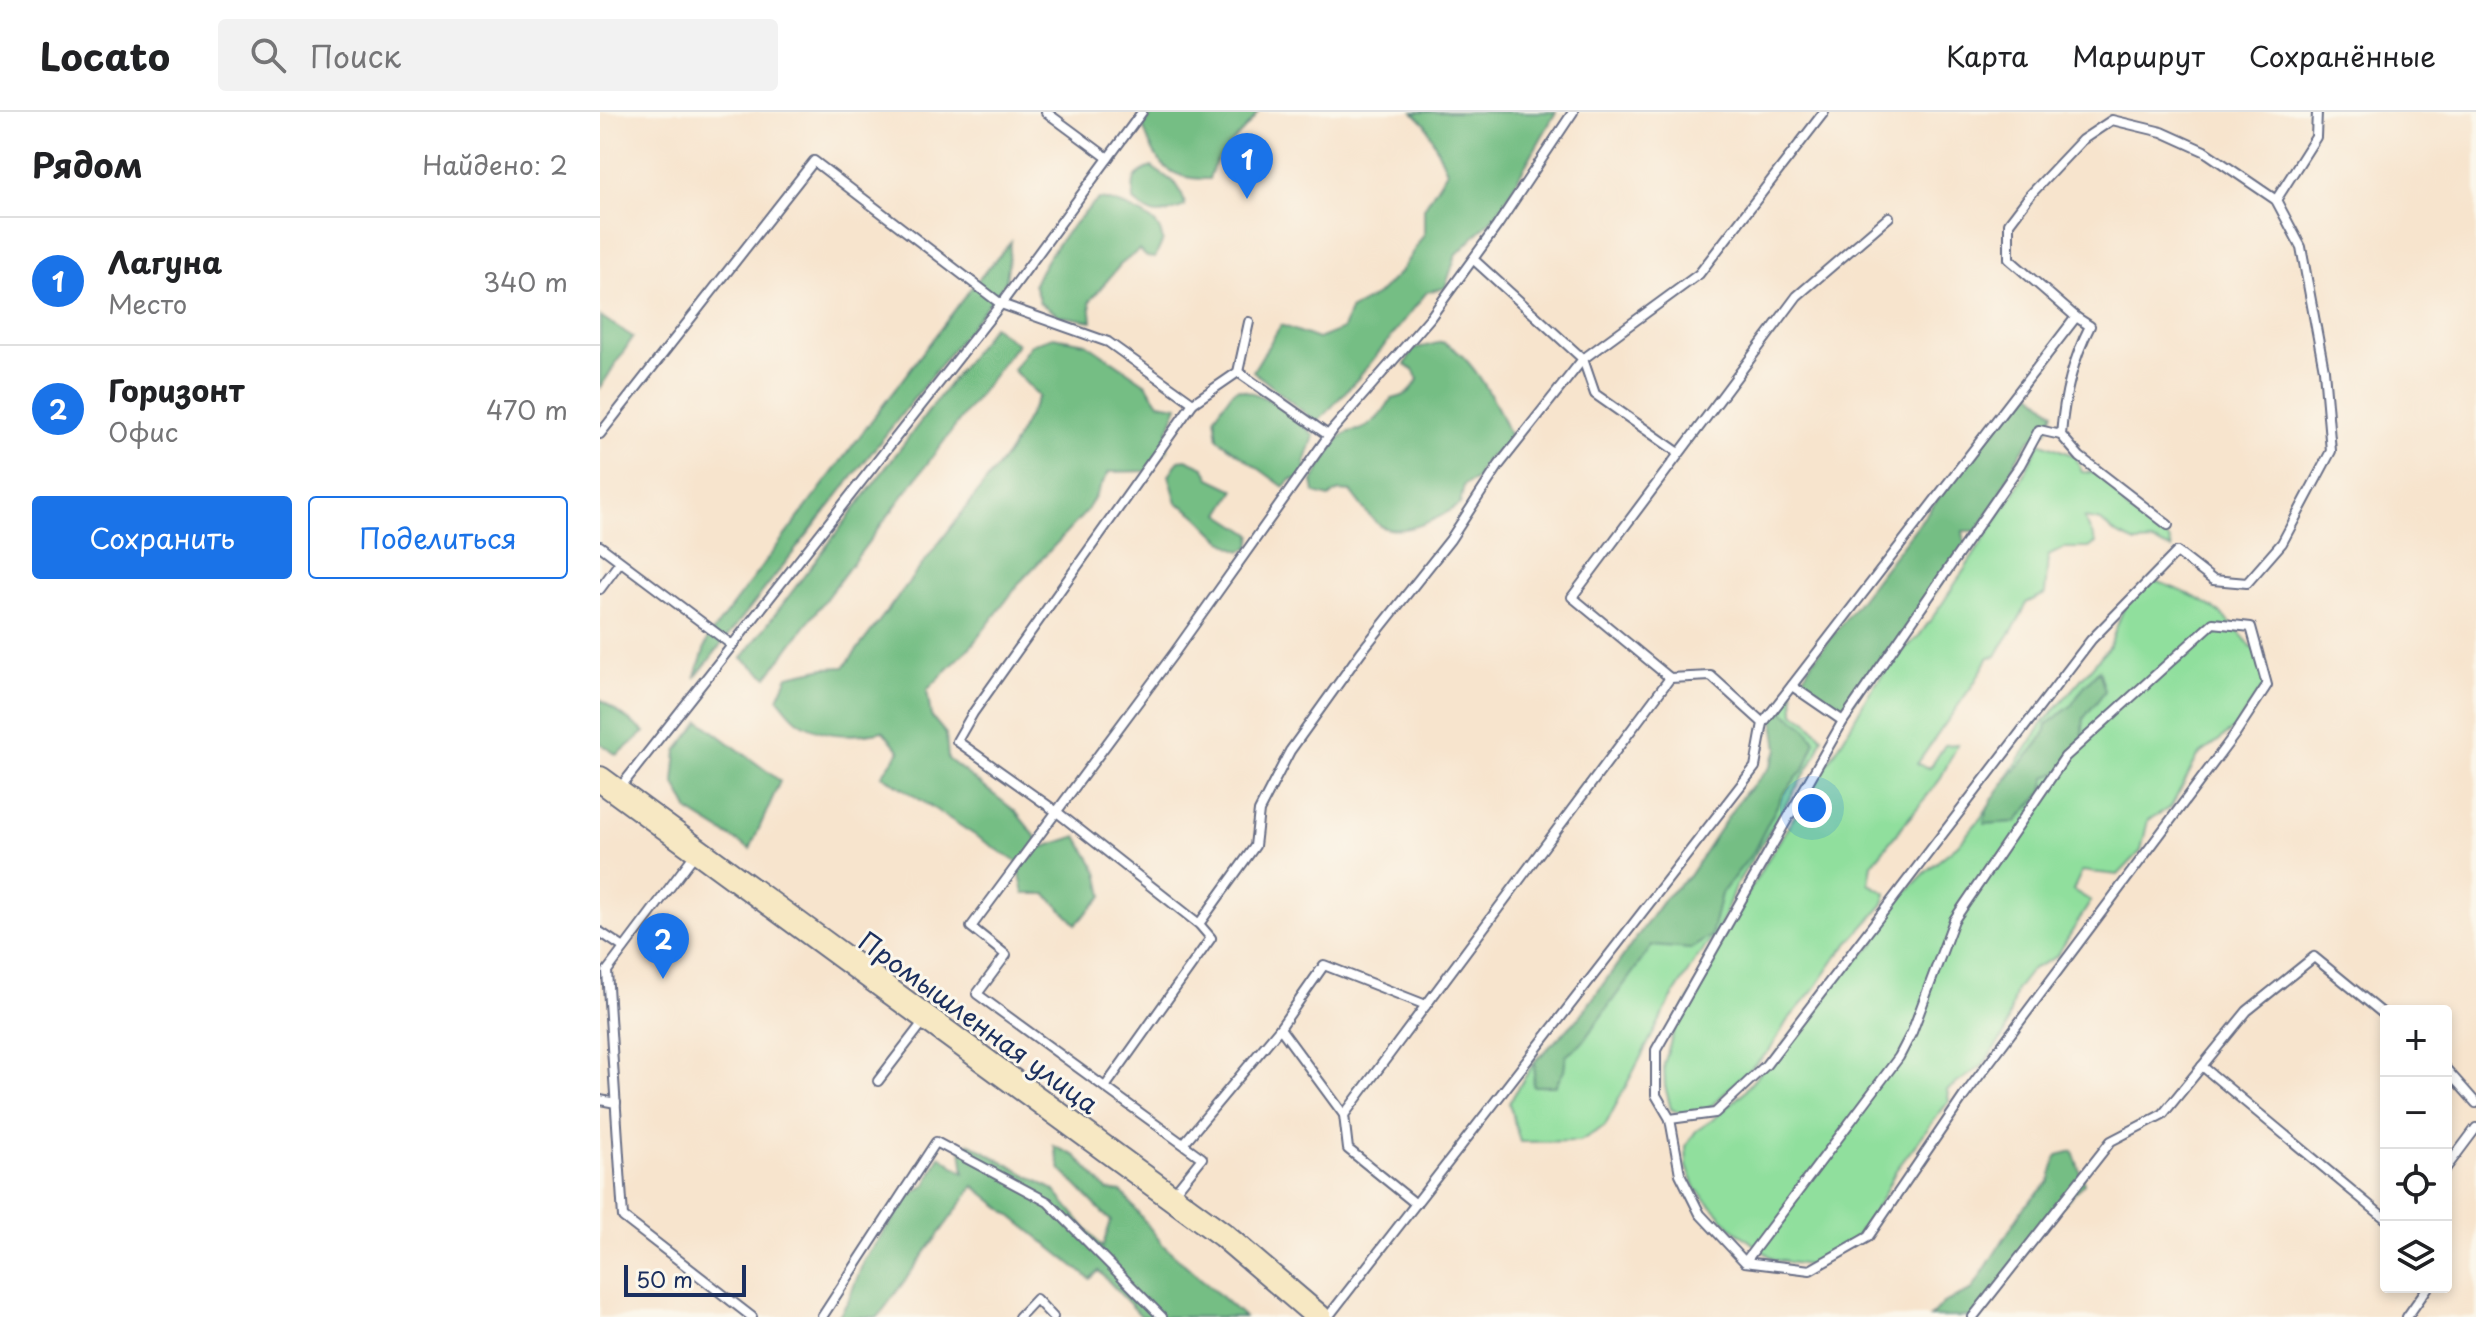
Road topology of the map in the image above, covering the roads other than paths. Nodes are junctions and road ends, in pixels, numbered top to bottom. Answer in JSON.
{"nodes":[{"id":1,"x":1046,"y":112,"type":"edge"},
{"id":2,"x":1142,"y":112,"type":"edge"},
{"id":3,"x":1573,"y":112,"type":"edge"},
{"id":4,"x":1824,"y":112,"type":"edge"},
{"id":5,"x":2317,"y":112,"type":"edge"},
{"id":6,"x":1108,"y":158,"type":"junction"},
{"id":7,"x":2276,"y":200,"type":"junction"},
{"id":8,"x":1889,"y":217,"type":"dead end"},
{"id":9,"x":1473,"y":259,"type":"junction"},
{"id":10,"x":1001,"y":304,"type":"junction"},
{"id":11,"x":2076,"y":317,"type":"junction"},
{"id":12,"x":1249,"y":322,"type":"dead end"},
{"id":13,"x":1583,"y":359,"type":"junction"},
{"id":14,"x":1238,"y":372,"type":"junction"},
{"id":15,"x":1193,"y":403,"type":"junction"},
{"id":16,"x":1332,"y":431,"type":"junction"},
{"id":17,"x":600,"y":434,"type":"edge"},
{"id":18,"x":2061,"y":435,"type":"junction"},
{"id":19,"x":1679,"y":453,"type":"junction"},
{"id":20,"x":2168,"y":525,"type":"dead end"},
{"id":21,"x":600,"y":546,"type":"edge"},
{"id":22,"x":620,"y":562,"type":"junction"},
{"id":23,"x":600,"y":589,"type":"edge"},
{"id":24,"x":732,"y":645,"type":"junction"},
{"id":25,"x":1670,"y":678,"type":"junction"},
{"id":26,"x":1792,"y":686,"type":"junction"},
{"id":27,"x":1843,"y":721,"type":"junction"},
{"id":28,"x":1763,"y":723,"type":"junction"},
{"id":29,"x":609,"y":785,"type":"edge"},
{"id":30,"x":1057,"y":812,"type":"junction"},
{"id":31,"x":697,"y":850,"type":"junction"},
{"id":32,"x":1199,"y":924,"type":"junction"},
{"id":33,"x":600,"y":932,"type":"edge"},
{"id":34,"x":624,"y":948,"type":"junction"},
{"id":35,"x":1426,"y":1005,"type":"junction"},
{"id":36,"x":2380,"y":1011,"type":"edge"},
{"id":37,"x":926,"y":1018,"type":"junction"},
{"id":38,"x":1280,"y":1028,"type":"junction"},
{"id":39,"x":2202,"y":1066,"type":"junction"},
{"id":40,"x":2452,"y":1076,"type":"edge"},
{"id":41,"x":878,"y":1081,"type":"dead end"},
{"id":42,"x":1105,"y":1087,"type":"junction"},
{"id":43,"x":600,"y":1100,"type":"edge"},
{"id":44,"x":616,"y":1103,"type":"junction"},
{"id":45,"x":2476,"y":1103,"type":"edge"},
{"id":46,"x":1344,"y":1115,"type":"junction"},
{"id":47,"x":1670,"y":1119,"type":"junction"},
{"id":48,"x":2476,"y":1128,"type":"edge"},
{"id":49,"x":1184,"y":1143,"type":"junction"},
{"id":50,"x":2452,"y":1160,"type":"edge"},
{"id":51,"x":1171,"y":1197,"type":"junction"},
{"id":52,"x":1416,"y":1204,"type":"junction"},
{"id":53,"x":2380,"y":1214,"type":"edge"},
{"id":54,"x":1745,"y":1262,"type":"junction"},
{"id":55,"x":2424,"y":1293,"type":"edge"},
{"id":56,"x":1314,"y":1315,"type":"edge"},
{"id":57,"x":752,"y":1317,"type":"edge"},
{"id":58,"x":822,"y":1317,"type":"edge"},
{"id":59,"x":1019,"y":1317,"type":"edge"},
{"id":60,"x":1053,"y":1317,"type":"edge"},
{"id":61,"x":1162,"y":1317,"type":"edge"},
{"id":62,"x":1973,"y":1317,"type":"edge"},
{"id":63,"x":2407,"y":1317,"type":"edge"}],
"edges":[{"from":1,"to":6,"type":"lane"},
{"from":2,"to":6,"type":"lane"},
{"from":3,"to":9,"type":"lane"},
{"from":4,"to":13,"type":"lane"},
{"from":5,"to":7,"type":"lane"},
{"from":6,"to":10,"type":"lane"},
{"from":7,"to":11,"type":"lane"},
{"from":7,"to":47,"type":"lane"},
{"from":8,"to":19,"type":"lane"},
{"from":9,"to":13,"type":"lane"},
{"from":9,"to":16,"type":"lane"},
{"from":10,"to":15,"type":"lane"},
{"from":10,"to":17,"type":"lane"},
{"from":10,"to":24,"type":"lane"},
{"from":11,"to":18,"type":"lane"},
{"from":11,"to":26,"type":"lane"},
{"from":12,"to":14,"type":"lane"},
{"from":13,"to":19,"type":"lane"},
{"from":13,"to":32,"type":"lane"},
{"from":14,"to":15,"type":"lane"},
{"from":14,"to":16,"type":"lane"},
{"from":15,"to":30,"type":"lane"},
{"from":16,"to":30,"type":"lane"},
{"from":18,"to":20,"type":"lane"},
{"from":18,"to":27,"type":"lane"},
{"from":19,"to":25,"type":"lane"},
{"from":21,"to":22,"type":"lane"},
{"from":22,"to":23,"type":"lane"},
{"from":22,"to":24,"type":"lane"},
{"from":24,"to":29,"type":"lane"},
{"from":25,"to":28,"type":"lane"},
{"from":25,"to":35,"type":"lane"},
{"from":26,"to":27,"type":"lane"},
{"from":26,"to":28,"type":"lane"},
{"from":27,"to":47,"type":"lane"},
{"from":28,"to":52,"type":"lane"},
{"from":29,"to":31,"type":"street","name":"Промышленная улица"},
{"from":30,"to":32,"type":"lane"},
{"from":30,"to":42,"type":"lane"},
{"from":31,"to":34,"type":"lane"},
{"from":31,"to":37,"type":"street","name":"Промышленная улица"},
{"from":32,"to":42,"type":"lane"},
{"from":33,"to":34,"type":"lane"},
{"from":34,"to":44,"type":"lane"},
{"from":35,"to":38,"type":"lane"},
{"from":35,"to":46,"type":"lane"},
{"from":36,"to":39,"type":"lane"},
{"from":37,"to":41,"type":"lane"},
{"from":37,"to":51,"type":"street","name":"Промышленная улица"},
{"from":38,"to":46,"type":"lane"},
{"from":38,"to":49,"type":"lane"},
{"from":39,"to":53,"type":"lane"},
{"from":39,"to":62,"type":"lane"},
{"from":40,"to":45,"type":"lane"},
{"from":42,"to":49,"type":"lane"},
{"from":43,"to":44,"type":"lane"},
{"from":44,"to":57,"type":"lane"},
{"from":46,"to":52,"type":"lane"},
{"from":47,"to":54,"type":"lane"},
{"from":48,"to":50,"type":"lane"},
{"from":49,"to":51,"type":"lane"},
{"from":51,"to":56,"type":"street","name":"Промышленная улица"},
{"from":52,"to":56,"type":"lane"},
{"from":54,"to":54,"type":"lane"},
{"from":55,"to":63,"type":"lane"},
{"from":58,"to":61,"type":"lane"},
{"from":59,"to":60,"type":"lane"}]}
